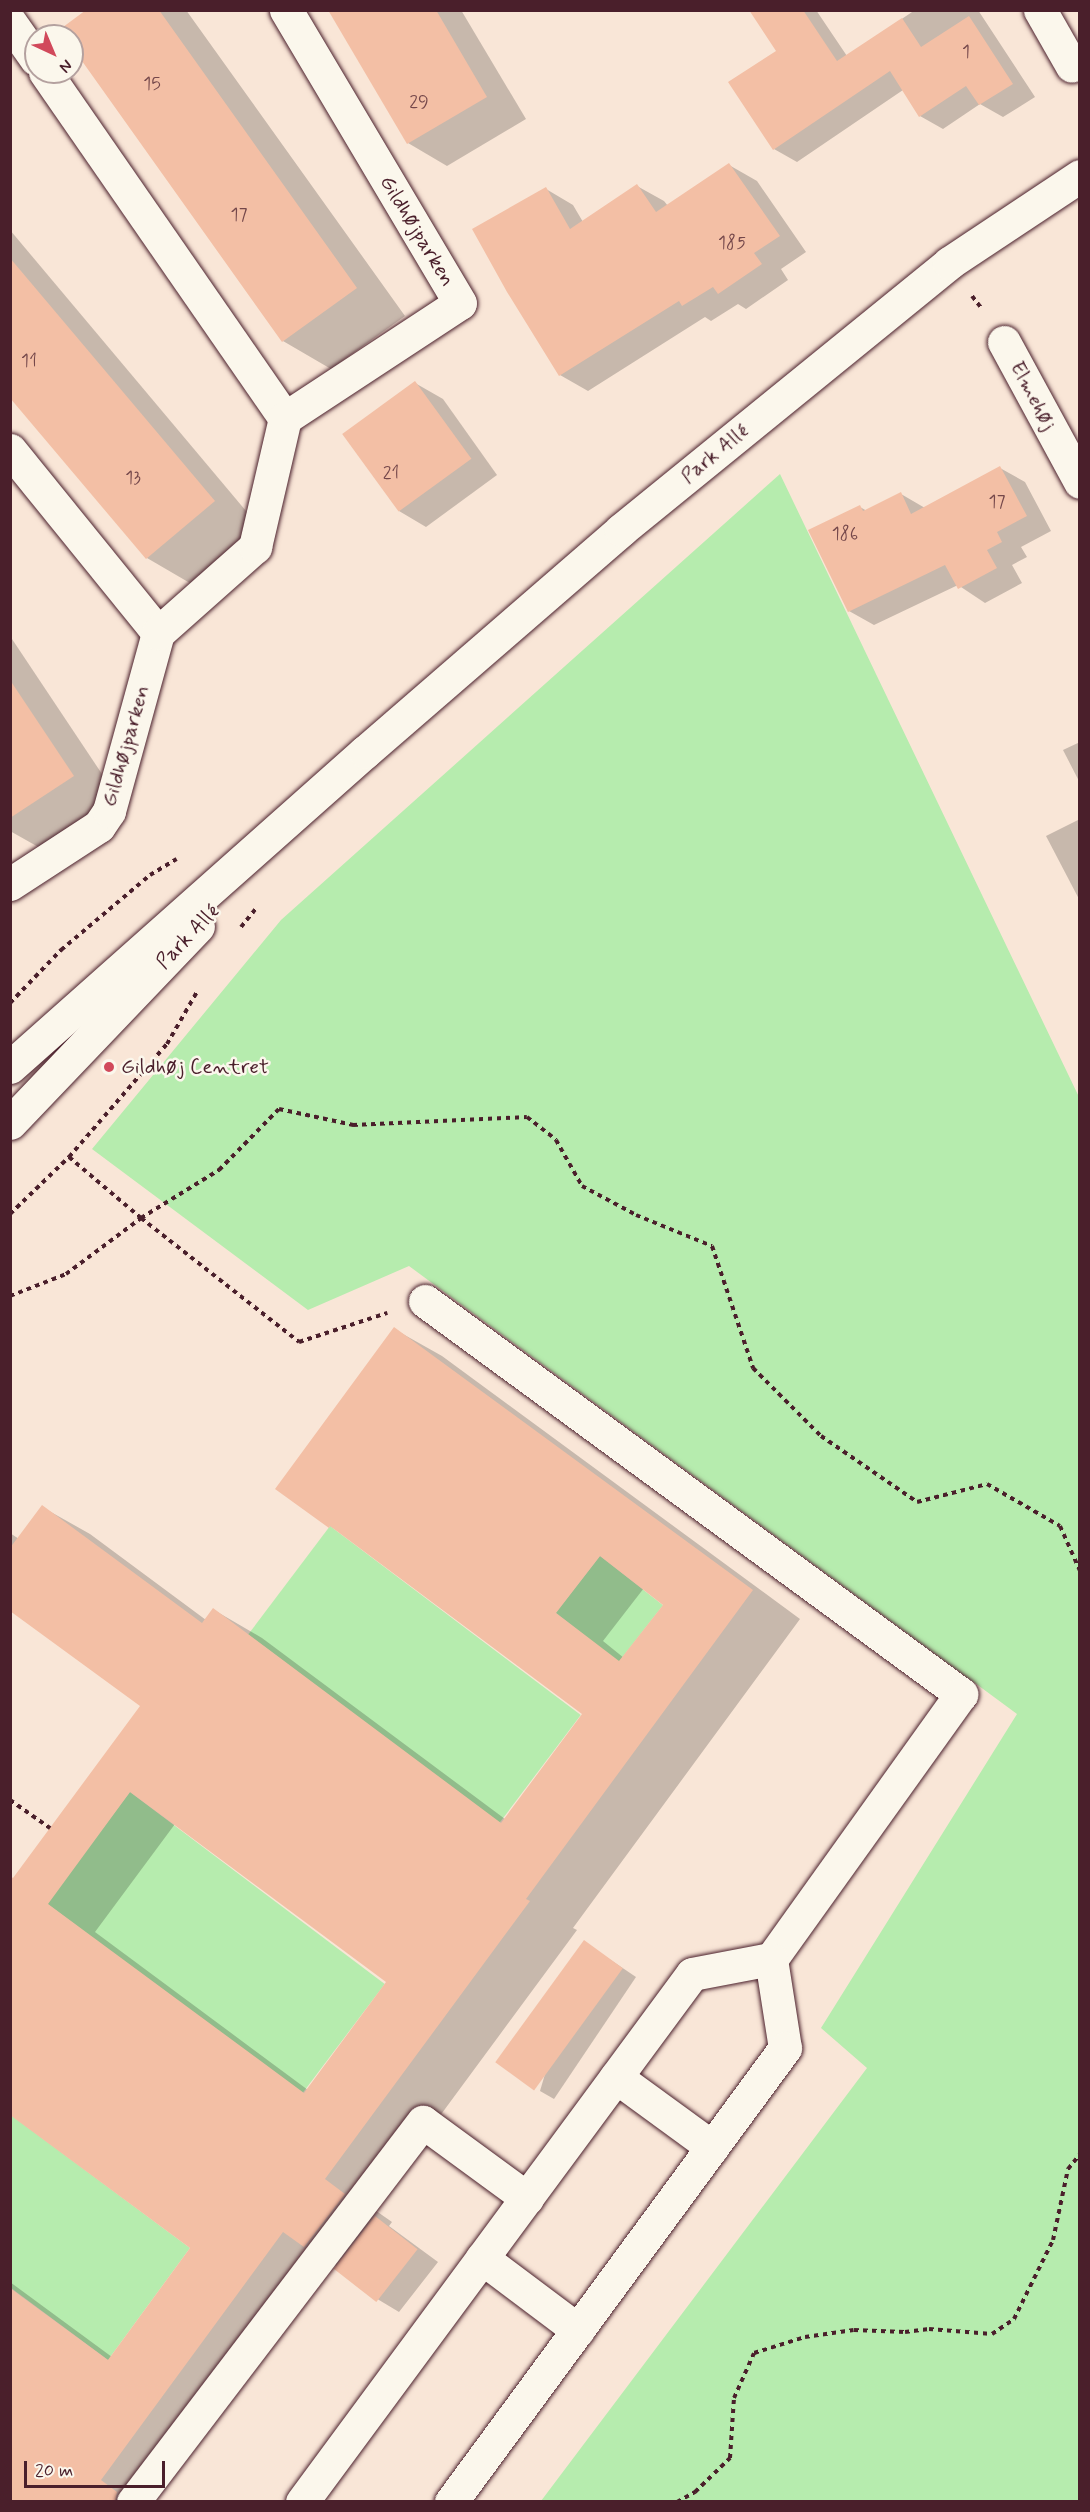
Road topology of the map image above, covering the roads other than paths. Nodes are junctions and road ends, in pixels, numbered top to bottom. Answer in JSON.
{"nodes":[{"id":1,"x":286,"y":10,"type":"edge"},
{"id":2,"x":1040,"y":10,"type":"edge"},
{"id":3,"x":10,"y":22,"type":"edge"},
{"id":4,"x":24,"y":42,"type":"edge"},
{"id":5,"x":1072,"y":66,"type":"dead end"},
{"id":6,"x":53,"y":84,"type":"edge"},
{"id":7,"x":1080,"y":176,"type":"edge"},
{"id":8,"x":1004,"y":342,"type":"road end"},
{"id":9,"x":285,"y":418,"type":"junction"},
{"id":10,"x":10,"y":450,"type":"edge"},
{"id":11,"x":1080,"y":482,"type":"edge"},
{"id":12,"x":158,"y":633,"type":"junction"},
{"id":13,"x":365,"y":752,"type":"junction"},
{"id":14,"x":10,"y":884,"type":"edge"},
{"id":15,"x":10,"y":1067,"type":"edge"},
{"id":16,"x":10,"y":1123,"type":"edge"},
{"id":17,"x":425,"y":1301,"type":"road end"},
{"id":18,"x":771,"y":1959,"type":"junction"},
{"id":19,"x":616,"y":2077,"type":"junction"},
{"id":20,"x":712,"y":2148,"type":"junction"},
{"id":21,"x":527,"y":2198,"type":"junction"},
{"id":22,"x":482,"y":2258,"type":"junction"},
{"id":23,"x":578,"y":2330,"type":"junction"},
{"id":24,"x":133,"y":2502,"type":"edge"},
{"id":25,"x":302,"y":2502,"type":"edge"},
{"id":26,"x":451,"y":2502,"type":"edge"}],
"edges":[{"from":1,"to":9,"type":"street","name":"Gildhøjparken"},
{"from":2,"to":5,"type":"street"},
{"from":3,"to":4,"type":"street"},
{"from":6,"to":9,"type":"street"},
{"from":7,"to":13,"type":"street","name":"Park Allé"},
{"from":8,"to":11,"type":"street","name":"Elmehøj"},
{"from":9,"to":12,"type":"street"},
{"from":10,"to":12,"type":"street"},
{"from":12,"to":14,"type":"street","name":"Gildhøjparken"},
{"from":13,"to":15,"type":"street","name":"Park Allé"},
{"from":13,"to":16,"type":"street","name":"Park Allé"},
{"from":17,"to":18,"type":"street"},
{"from":18,"to":19,"type":"street"},
{"from":18,"to":20,"type":"street"},
{"from":19,"to":20,"type":"street"},
{"from":19,"to":21,"type":"street"},
{"from":20,"to":23,"type":"street"},
{"from":21,"to":22,"type":"street"},
{"from":21,"to":24,"type":"street"},
{"from":22,"to":23,"type":"street"},
{"from":22,"to":25,"type":"street"},
{"from":23,"to":26,"type":"street"}]}
